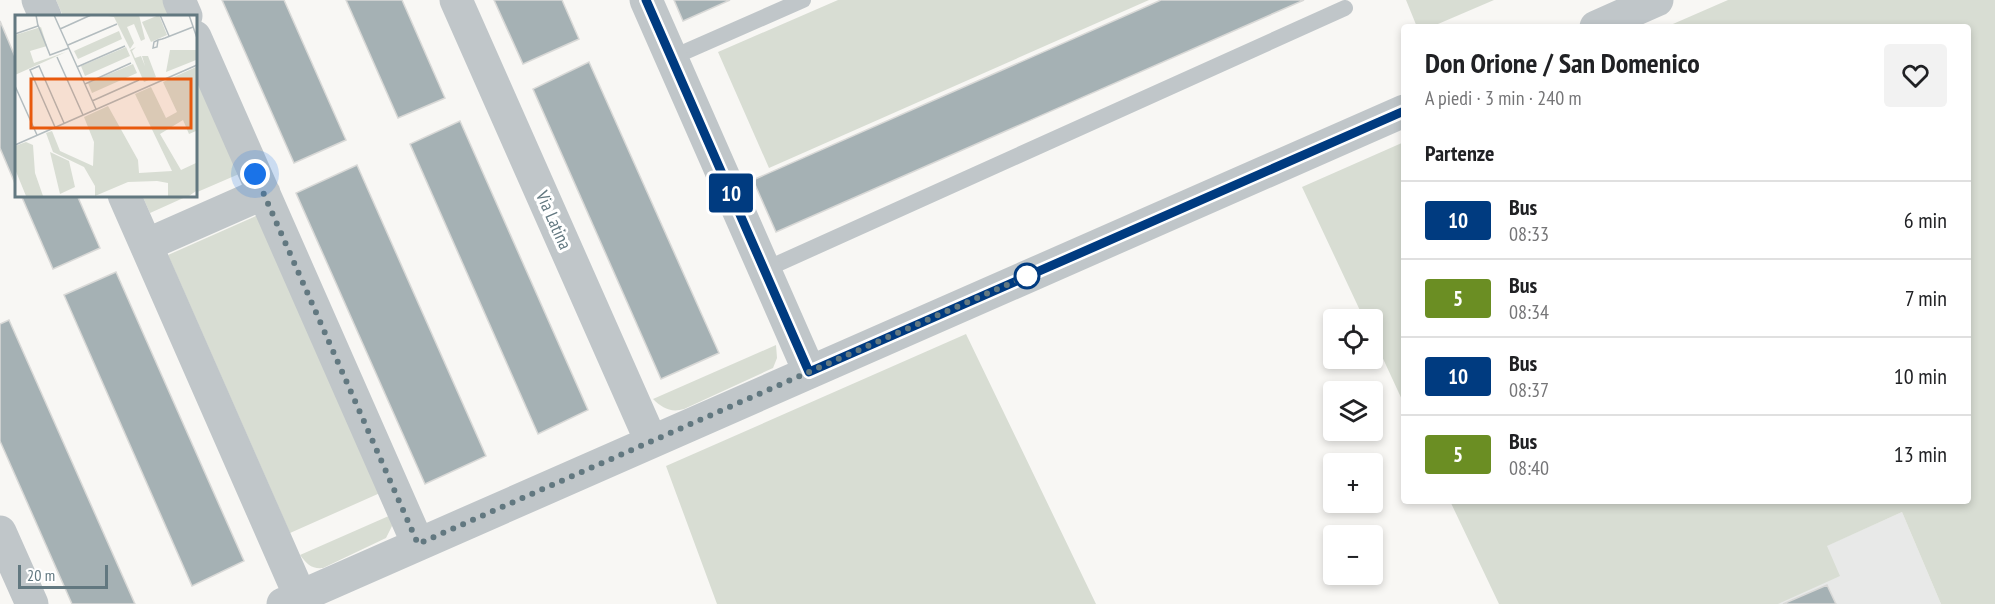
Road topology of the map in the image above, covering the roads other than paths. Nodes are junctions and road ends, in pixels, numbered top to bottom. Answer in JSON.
{"nodes":[{"id":1,"x":38,"y":0,"type":"edge"},
{"id":2,"x":179,"y":0,"type":"edge"},
{"id":3,"x":456,"y":0,"type":"edge"},
{"id":4,"x":646,"y":0,"type":"edge"},
{"id":5,"x":803,"y":0,"type":"edge"},
{"id":6,"x":1657,"y":0,"type":"edge"},
{"id":7,"x":1345,"y":8,"type":"dead end"},
{"id":8,"x":45,"y":15,"type":"edge"},
{"id":9,"x":186,"y":15,"type":"edge"},
{"id":10,"x":1603,"y":24,"type":"edge"},
{"id":11,"x":196,"y":39,"type":"edge"},
{"id":12,"x":671,"y":58,"type":"junction"},
{"id":13,"x":1401,"y":112,"type":"edge"},
{"id":14,"x":264,"y":193,"type":"junction"},
{"id":15,"x":124,"y":196,"type":"edge"},
{"id":16,"x":146,"y":245,"type":"junction"},
{"id":17,"x":764,"y":270,"type":"junction"},
{"id":18,"x":809,"y":372,"type":"junction"},
{"id":19,"x":651,"y":441,"type":"junction"},
{"id":20,"x":0,"y":532,"type":"edge"},
{"id":21,"x":418,"y":544,"type":"junction"},
{"id":22,"x":291,"y":600,"type":"edge"},
{"id":23,"x":32,"y":604,"type":"edge"}],
"edges":[{"from":1,"to":8,"type":"street"},
{"from":2,"to":9,"type":"street"},
{"from":3,"to":19,"type":"street","name":"Via Latina"},
{"from":4,"to":12,"type":"street"},
{"from":5,"to":12,"type":"lane"},
{"from":6,"to":10,"type":"street"},
{"from":7,"to":17,"type":"lane"},
{"from":11,"to":14,"type":"street"},
{"from":12,"to":17,"type":"street"},
{"from":13,"to":18,"type":"street"},
{"from":14,"to":16,"type":"street"},
{"from":14,"to":21,"type":"street"},
{"from":15,"to":16,"type":"street"},
{"from":16,"to":22,"type":"street"},
{"from":17,"to":18,"type":"street"},
{"from":18,"to":19,"type":"street"},
{"from":19,"to":21,"type":"street"},
{"from":20,"to":23,"type":"street"},
{"from":21,"to":22,"type":"street"}]}
